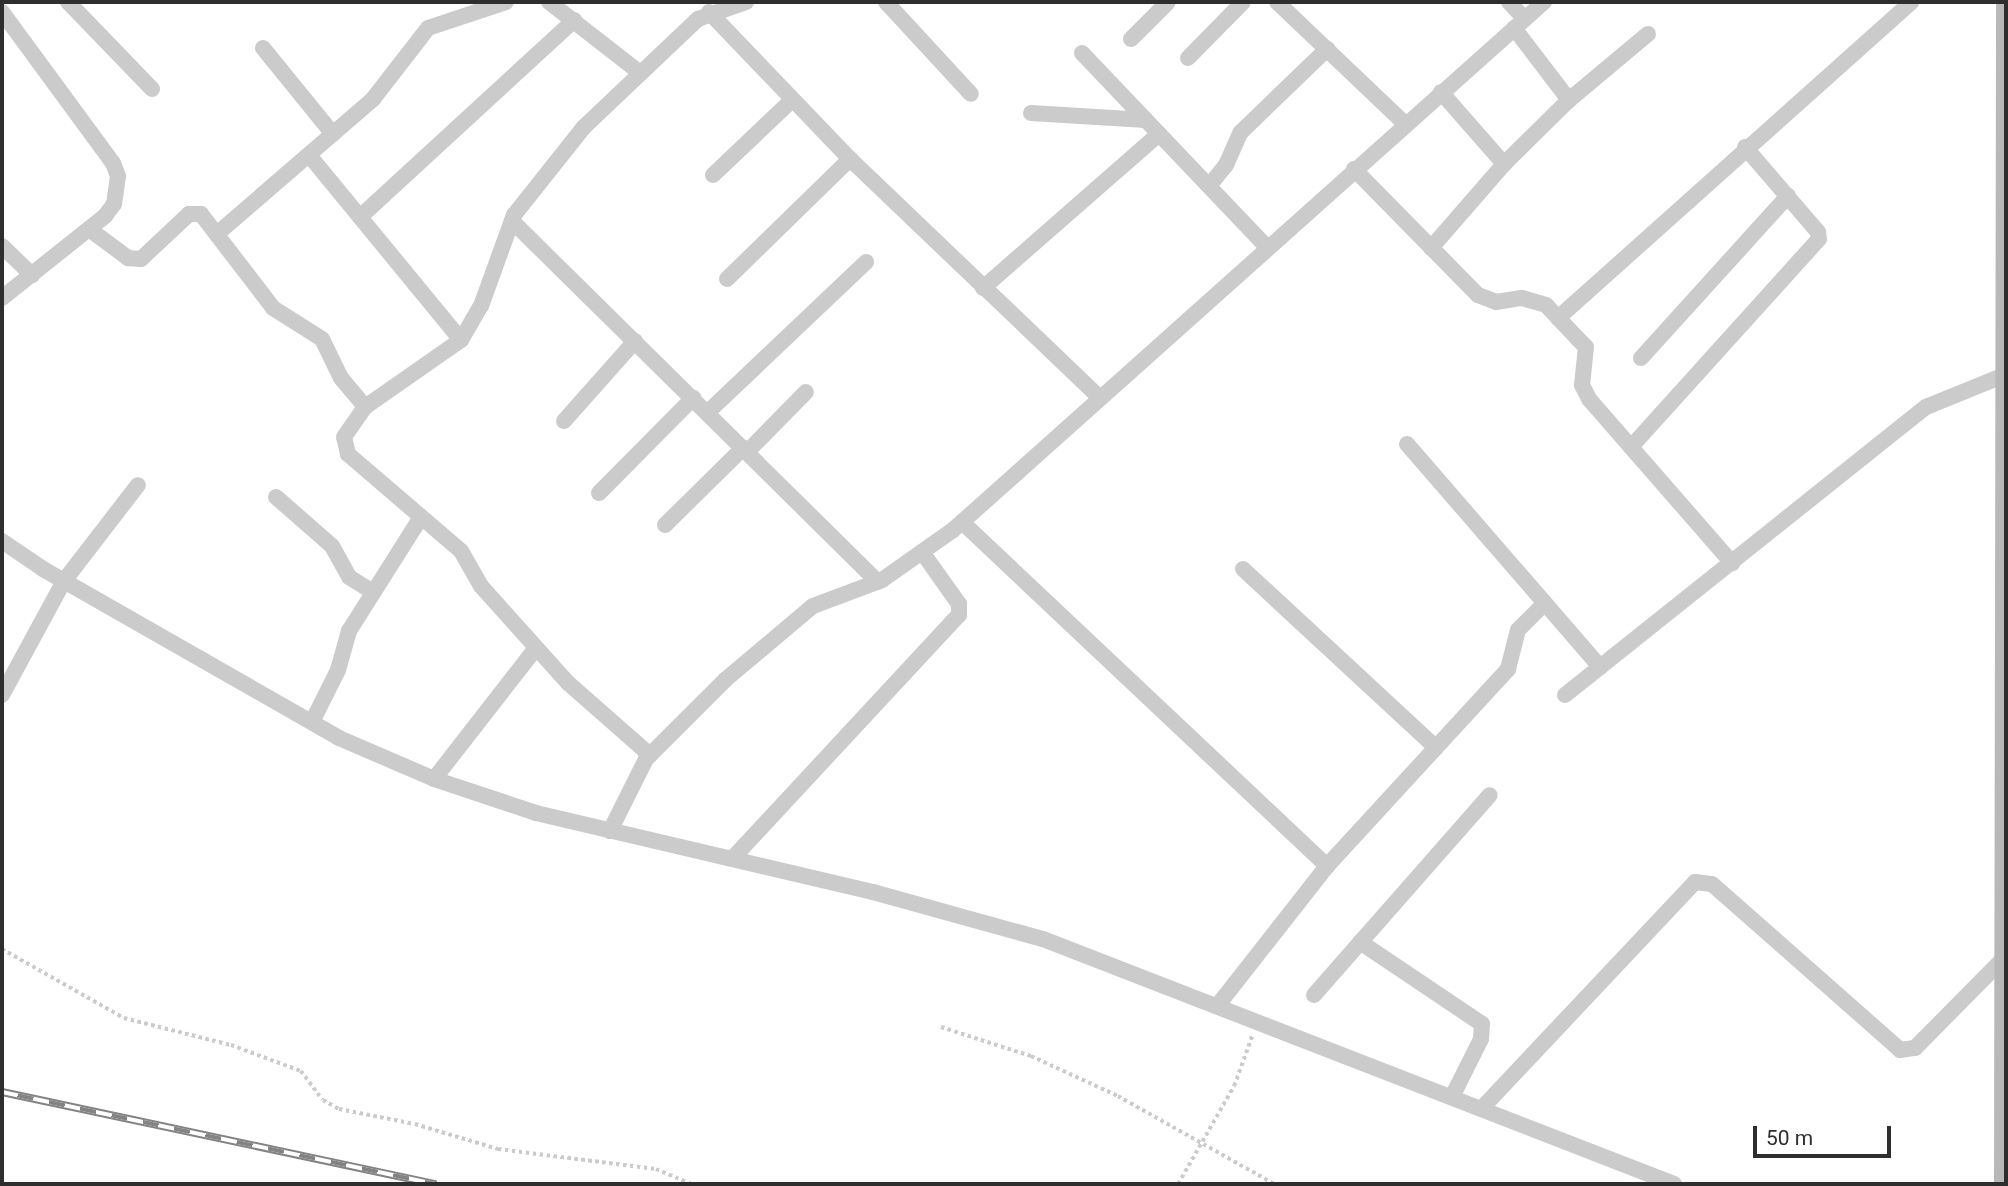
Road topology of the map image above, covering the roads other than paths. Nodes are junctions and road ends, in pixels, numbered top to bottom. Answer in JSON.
{"nodes":[{"id":1,"x":68,"y":2,"type":"edge"},
{"id":2,"x":549,"y":2,"type":"edge"},
{"id":3,"x":746,"y":2,"type":"edge"},
{"id":4,"x":886,"y":2,"type":"edge"},
{"id":5,"x":1168,"y":2,"type":"edge"},
{"id":6,"x":1243,"y":2,"type":"edge"},
{"id":7,"x":1277,"y":2,"type":"edge"},
{"id":8,"x":1509,"y":2,"type":"edge"},
{"id":9,"x":1544,"y":2,"type":"edge"},
{"id":10,"x":1911,"y":2,"type":"edge"},
{"id":11,"x":499,"y":3,"type":"edge"},
{"id":12,"x":2006,"y":3,"type":"edge"},
{"id":13,"x":2,"y":12,"type":"edge"},
{"id":14,"x":709,"y":12,"type":"junction"},
{"id":15,"x":574,"y":20,"type":"junction"},
{"id":16,"x":1519,"y":23,"type":"junction"},
{"id":17,"x":1648,"y":34,"type":"dead end"},
{"id":18,"x":1131,"y":39,"type":"dead end"},
{"id":19,"x":263,"y":48,"type":"dead end"},
{"id":20,"x":1327,"y":49,"type":"junction"},
{"id":21,"x":1082,"y":53,"type":"dead end"},
{"id":22,"x":1188,"y":58,"type":"dead end"},
{"id":23,"x":639,"y":72,"type":"junction"},
{"id":24,"x":152,"y":89,"type":"dead end"},
{"id":25,"x":1441,"y":92,"type":"junction"},
{"id":26,"x":971,"y":94,"type":"dead end"},
{"id":27,"x":1569,"y":100,"type":"junction"},
{"id":28,"x":791,"y":101,"type":"junction"},
{"id":29,"x":1031,"y":113,"type":"dead end"},
{"id":30,"x":1146,"y":120,"type":"junction"},
{"id":31,"x":1405,"y":124,"type":"junction"},
{"id":32,"x":333,"y":134,"type":"junction"},
{"id":33,"x":1159,"y":134,"type":"junction"},
{"id":34,"x":1745,"y":147,"type":"junction"},
{"id":35,"x":309,"y":155,"type":"junction"},
{"id":36,"x":850,"y":159,"type":"junction"},
{"id":37,"x":1504,"y":164,"type":"junction"},
{"id":38,"x":1354,"y":170,"type":"junction"},
{"id":39,"x":713,"y":175,"type":"dead end"},
{"id":40,"x":1209,"y":186,"type":"junction"},
{"id":41,"x":1788,"y":196,"type":"junction"},
{"id":42,"x":360,"y":217,"type":"junction"},
{"id":43,"x":512,"y":221,"type":"junction"},
{"id":44,"x":89,"y":229,"type":"junction"},
{"id":45,"x":218,"y":233,"type":"junction"},
{"id":46,"x":2,"y":246,"type":"edge"},
{"id":47,"x":1267,"y":247,"type":"junction"},
{"id":48,"x":1431,"y":248,"type":"junction"},
{"id":49,"x":866,"y":262,"type":"dead end"},
{"id":50,"x":32,"y":275,"type":"junction"},
{"id":51,"x":727,"y":279,"type":"dead end"},
{"id":52,"x":983,"y":288,"type":"junction"},
{"id":53,"x":2,"y":298,"type":"edge"},
{"id":54,"x":1558,"y":318,"type":"junction"},
{"id":55,"x":461,"y":340,"type":"junction"},
{"id":56,"x":635,"y":341,"type":"junction"},
{"id":57,"x":1642,"y":358,"type":"dead end"},
{"id":58,"x":2006,"y":375,"type":"edge"},
{"id":59,"x":806,"y":392,"type":"dead end"},
{"id":60,"x":1099,"y":397,"type":"junction"},
{"id":61,"x":693,"y":398,"type":"junction"},
{"id":62,"x":365,"y":407,"type":"junction"},
{"id":63,"x":708,"y":412,"type":"junction"},
{"id":64,"x":564,"y":421,"type":"dead end"},
{"id":65,"x":1408,"y":444,"type":"dead end"},
{"id":66,"x":1631,"y":447,"type":"junction"},
{"id":67,"x":745,"y":450,"type":"junction"},
{"id":68,"x":138,"y":485,"type":"dead end"},
{"id":69,"x":600,"y":493,"type":"dead end"},
{"id":70,"x":276,"y":497,"type":"dead end"},
{"id":71,"x":421,"y":517,"type":"junction"},
{"id":72,"x":962,"y":522,"type":"junction"},
{"id":73,"x":665,"y":525,"type":"dead end"},
{"id":74,"x":2,"y":541,"type":"edge"},
{"id":75,"x":922,"y":552,"type":"junction"},
{"id":76,"x":1732,"y":563,"type":"junction"},
{"id":77,"x":1243,"y":569,"type":"dead end"},
{"id":78,"x":64,"y":581,"type":"junction"},
{"id":79,"x":878,"y":582,"type":"junction"},
{"id":80,"x":371,"y":591,"type":"junction"},
{"id":81,"x":1545,"y":603,"type":"junction"},
{"id":82,"x":536,"y":648,"type":"junction"},
{"id":83,"x":1600,"y":667,"type":"junction"},
{"id":84,"x":2,"y":695,"type":"edge"},
{"id":85,"x":1565,"y":695,"type":"dead end"},
{"id":86,"x":312,"y":722,"type":"junction"},
{"id":87,"x":1436,"y":747,"type":"junction"},
{"id":88,"x":650,"y":755,"type":"junction"},
{"id":89,"x":433,"y":779,"type":"junction"},
{"id":90,"x":1490,"y":795,"type":"dead end"},
{"id":91,"x":610,"y":831,"type":"junction"},
{"id":92,"x":732,"y":859,"type":"junction"},
{"id":93,"x":1327,"y":866,"type":"junction"},
{"id":94,"x":1360,"y":942,"type":"junction"},
{"id":95,"x":2005,"y":951,"type":"edge"},
{"id":96,"x":1314,"y":995,"type":"dead end"},
{"id":97,"x":1218,"y":1005,"type":"junction"},
{"id":98,"x":1453,"y":1095,"type":"junction"},
{"id":99,"x":1483,"y":1107,"type":"junction"},
{"id":100,"x":1674,"y":1184,"type":"edge"},
{"id":101,"x":2004,"y":1184,"type":"edge"}],
"edges":[{"from":1,"to":24,"type":"street"},
{"from":2,"to":15,"type":"street"},
{"from":3,"to":14,"type":"street"},
{"from":4,"to":26,"type":"street"},
{"from":5,"to":18,"type":"street"},
{"from":6,"to":22,"type":"street"},
{"from":7,"to":20,"type":"street"},
{"from":8,"to":16,"type":"street"},
{"from":9,"to":16,"type":"street"},
{"from":10,"to":34,"type":"street"},
{"from":11,"to":32,"type":"street"},
{"from":12,"to":58,"type":"main road"},
{"from":13,"to":44,"type":"street"},
{"from":14,"to":23,"type":"street"},
{"from":14,"to":28,"type":"street"},
{"from":15,"to":23,"type":"street"},
{"from":15,"to":42,"type":"street"},
{"from":16,"to":25,"type":"street"},
{"from":16,"to":27,"type":"street"},
{"from":17,"to":27,"type":"street"},
{"from":19,"to":32,"type":"street"},
{"from":20,"to":31,"type":"street"},
{"from":20,"to":40,"type":"street"},
{"from":21,"to":30,"type":"street"},
{"from":23,"to":43,"type":"street"},
{"from":25,"to":31,"type":"street"},
{"from":25,"to":37,"type":"street"},
{"from":27,"to":37,"type":"street"},
{"from":28,"to":36,"type":"street"},
{"from":28,"to":39,"type":"street"},
{"from":29,"to":30,"type":"street"},
{"from":30,"to":33,"type":"street"},
{"from":31,"to":38,"type":"street"},
{"from":32,"to":35,"type":"street"},
{"from":33,"to":40,"type":"street"},
{"from":33,"to":52,"type":"street"},
{"from":34,"to":41,"type":"street"},
{"from":34,"to":54,"type":"street"},
{"from":35,"to":42,"type":"street"},
{"from":35,"to":45,"type":"street"},
{"from":36,"to":51,"type":"street"},
{"from":36,"to":52,"type":"street"},
{"from":37,"to":48,"type":"street"},
{"from":38,"to":47,"type":"street"},
{"from":38,"to":48,"type":"street"},
{"from":40,"to":47,"type":"street"},
{"from":41,"to":57,"type":"street"},
{"from":41,"to":66,"type":"street"},
{"from":42,"to":55,"type":"street"},
{"from":43,"to":55,"type":"street"},
{"from":43,"to":56,"type":"street"},
{"from":44,"to":45,"type":"street"},
{"from":44,"to":50,"type":"street"},
{"from":45,"to":62,"type":"street"},
{"from":46,"to":50,"type":"street"},
{"from":47,"to":60,"type":"street"},
{"from":48,"to":54,"type":"street"},
{"from":49,"to":63,"type":"street"},
{"from":50,"to":53,"type":"street"},
{"from":52,"to":60,"type":"street"},
{"from":54,"to":66,"type":"street"},
{"from":55,"to":62,"type":"street"},
{"from":56,"to":61,"type":"street"},
{"from":56,"to":64,"type":"street"},
{"from":58,"to":76,"type":"street"},
{"from":58,"to":95,"type":"main road"},
{"from":59,"to":67,"type":"street"},
{"from":60,"to":72,"type":"street"},
{"from":61,"to":63,"type":"street"},
{"from":61,"to":69,"type":"street"},
{"from":62,"to":71,"type":"street"},
{"from":63,"to":67,"type":"street"},
{"from":65,"to":81,"type":"street"},
{"from":66,"to":76,"type":"street"},
{"from":67,"to":73,"type":"street"},
{"from":67,"to":79,"type":"street"},
{"from":68,"to":78,"type":"street"},
{"from":70,"to":80,"type":"street"},
{"from":71,"to":80,"type":"street"},
{"from":71,"to":82,"type":"street"},
{"from":72,"to":75,"type":"street"},
{"from":72,"to":93,"type":"street"},
{"from":74,"to":78,"type":"street"},
{"from":75,"to":79,"type":"street"},
{"from":75,"to":92,"type":"street"},
{"from":76,"to":83,"type":"street"},
{"from":77,"to":87,"type":"street"},
{"from":78,"to":84,"type":"street"},
{"from":78,"to":86,"type":"street"},
{"from":79,"to":88,"type":"street"},
{"from":80,"to":86,"type":"street"},
{"from":81,"to":83,"type":"street"},
{"from":81,"to":87,"type":"street"},
{"from":82,"to":88,"type":"street"},
{"from":82,"to":89,"type":"street"},
{"from":83,"to":85,"type":"street"},
{"from":86,"to":89,"type":"street"},
{"from":87,"to":93,"type":"street"},
{"from":88,"to":91,"type":"street"},
{"from":89,"to":91,"type":"street"},
{"from":90,"to":94,"type":"street"},
{"from":91,"to":92,"type":"street"},
{"from":92,"to":97,"type":"street"},
{"from":93,"to":97,"type":"street"},
{"from":94,"to":96,"type":"street"},
{"from":94,"to":98,"type":"street"},
{"from":95,"to":99,"type":"street"},
{"from":95,"to":101,"type":"main road"},
{"from":97,"to":98,"type":"street"},
{"from":98,"to":99,"type":"street"},
{"from":99,"to":100,"type":"street"}]}
